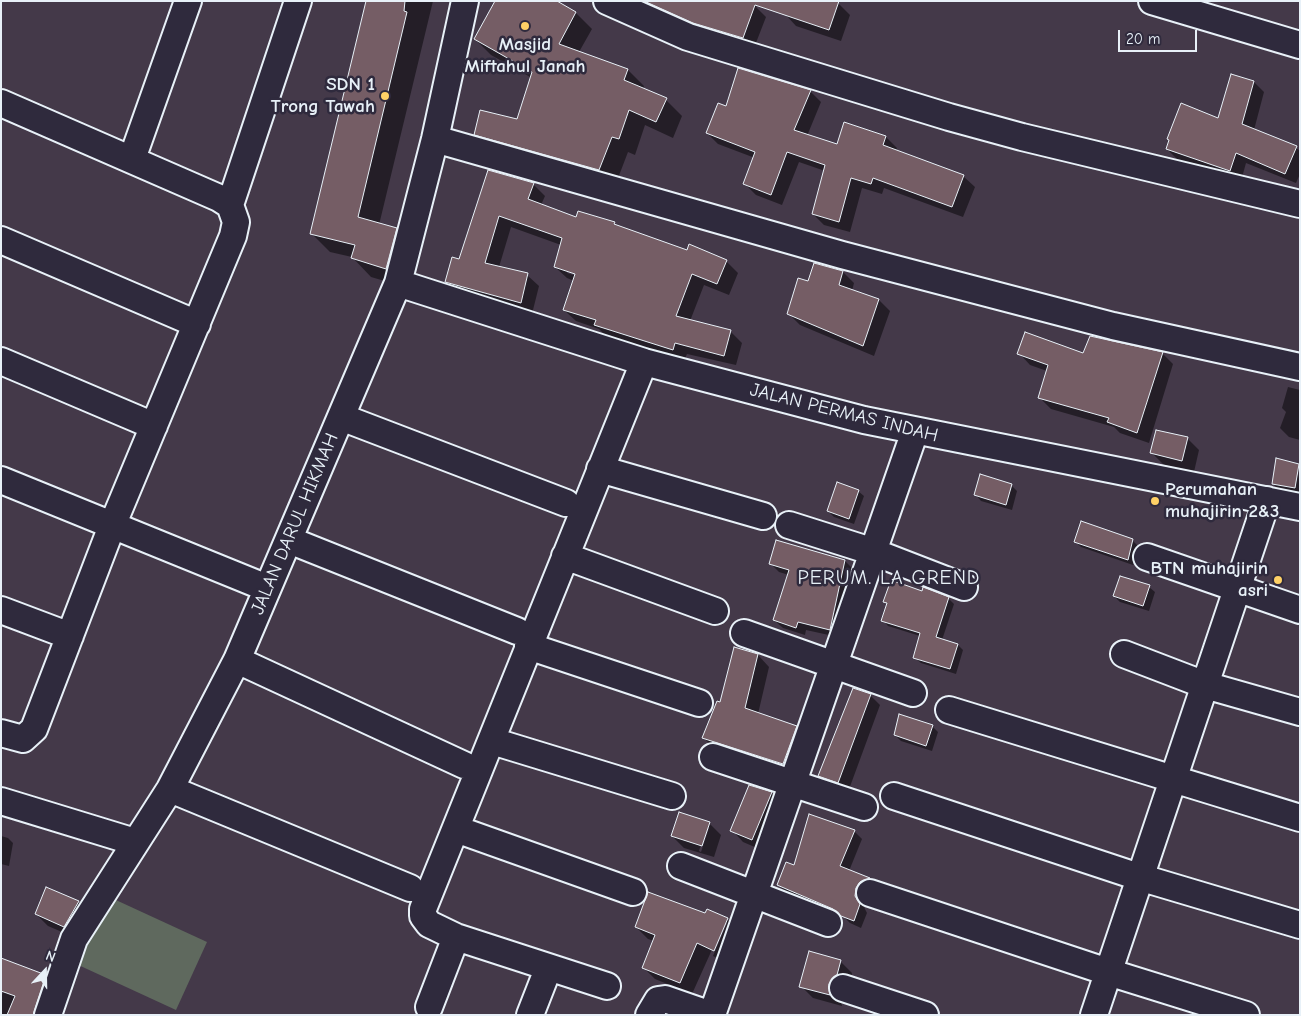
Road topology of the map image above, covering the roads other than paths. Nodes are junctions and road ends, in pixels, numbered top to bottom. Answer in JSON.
{"nodes":[{"id":1,"x":188,"y":1,"type":"edge"},
{"id":2,"x":298,"y":1,"type":"edge"},
{"id":3,"x":465,"y":1,"type":"edge"},
{"id":4,"x":607,"y":1,"type":"edge"},
{"id":5,"x":1152,"y":1,"type":"edge"},
{"id":6,"x":1300,"y":45,"type":"edge"},
{"id":7,"x":1,"y":103,"type":"edge"},
{"id":8,"x":435,"y":139,"type":"junction"},
{"id":9,"x":132,"y":159,"type":"junction"},
{"id":10,"x":1300,"y":204,"type":"edge"},
{"id":11,"x":230,"y":205,"type":"junction"},
{"id":12,"x":1,"y":240,"type":"edge"},
{"id":13,"x":398,"y":283,"type":"junction"},
{"id":14,"x":196,"y":324,"type":"junction"},
{"id":15,"x":1,"y":361,"type":"edge"},
{"id":16,"x":644,"y":362,"type":"junction"},
{"id":17,"x":1300,"y":367,"type":"edge"},
{"id":18,"x":341,"y":417,"type":"junction"},
{"id":19,"x":154,"y":426,"type":"junction"},
{"id":20,"x":915,"y":431,"type":"junction"},
{"id":21,"x":600,"y":469,"type":"junction"},
{"id":22,"x":1,"y":480,"type":"edge"},
{"id":23,"x":1267,"y":500,"type":"junction"},
{"id":24,"x":566,"y":503,"type":"dead end"},
{"id":25,"x":1300,"y":507,"type":"edge"},
{"id":26,"x":763,"y":516,"type":"dead end"},
{"id":27,"x":789,"y":525,"type":"dead end"},
{"id":28,"x":112,"y":526,"type":"junction"},
{"id":29,"x":289,"y":540,"type":"junction"},
{"id":30,"x":871,"y":551,"type":"junction"},
{"id":31,"x":566,"y":556,"type":"junction"},
{"id":32,"x":1147,"y":557,"type":"dead end"},
{"id":33,"x":964,"y":587,"type":"dead end"},
{"id":34,"x":267,"y":588,"type":"junction"},
{"id":35,"x":1237,"y":589,"type":"junction"},
{"id":36,"x":1,"y":610,"type":"edge"},
{"id":37,"x":1300,"y":610,"type":"edge"},
{"id":38,"x":715,"y":611,"type":"dead end"},
{"id":39,"x":744,"y":633,"type":"dead end"},
{"id":40,"x":70,"y":636,"type":"junction"},
{"id":41,"x":522,"y":639,"type":"junction"},
{"id":42,"x":1124,"y":654,"type":"dead end"},
{"id":43,"x":237,"y":660,"type":"junction"},
{"id":44,"x":834,"y":664,"type":"junction"},
{"id":45,"x":1205,"y":684,"type":"junction"},
{"id":46,"x":913,"y":693,"type":"dead end"},
{"id":47,"x":698,"y":703,"type":"dead end"},
{"id":48,"x":949,"y":710,"type":"dead end"},
{"id":49,"x":1300,"y":712,"type":"edge"},
{"id":50,"x":1,"y":733,"type":"edge"},
{"id":51,"x":492,"y":741,"type":"junction"},
{"id":52,"x":713,"y":757,"type":"dead end"},
{"id":53,"x":464,"y":765,"type":"dead end"},
{"id":54,"x":1172,"y":780,"type":"junction"},
{"id":55,"x":791,"y":784,"type":"junction"},
{"id":56,"x":170,"y":789,"type":"junction"},
{"id":57,"x":672,"y":796,"type":"dead end"},
{"id":58,"x":894,"y":796,"type":"dead end"},
{"id":59,"x":1,"y":801,"type":"edge"},
{"id":60,"x":864,"y":807,"type":"dead end"},
{"id":61,"x":1300,"y":818,"type":"edge"},
{"id":62,"x":456,"y":829,"type":"junction"},
{"id":63,"x":135,"y":842,"type":"junction"},
{"id":64,"x":681,"y":866,"type":"dead end"},
{"id":65,"x":1139,"y":877,"type":"junction"},
{"id":66,"x":410,"y":888,"type":"dead end"},
{"id":67,"x":633,"y":892,"type":"dead end"},
{"id":68,"x":870,"y":893,"type":"dead end"},
{"id":69,"x":753,"y":896,"type":"junction"},
{"id":70,"x":828,"y":923,"type":"dead end"},
{"id":71,"x":1300,"y":925,"type":"edge"},
{"id":72,"x":456,"y":937,"type":"junction"},
{"id":73,"x":548,"y":968,"type":"junction"},
{"id":74,"x":1108,"y":972,"type":"junction"},
{"id":75,"x":607,"y":986,"type":"dead end"},
{"id":76,"x":843,"y":988,"type":"dead end"},
{"id":77,"x":429,"y":1007,"type":"dead end"},
{"id":78,"x":48,"y":1015,"type":"edge"},
{"id":79,"x":530,"y":1015,"type":"edge"},
{"id":80,"x":649,"y":1015,"type":"edge"},
{"id":81,"x":711,"y":1015,"type":"edge"},
{"id":82,"x":924,"y":1015,"type":"edge"},
{"id":83,"x":1094,"y":1015,"type":"edge"},
{"id":84,"x":1246,"y":1015,"type":"edge"}],
"edges":[{"from":1,"to":9,"type":"street"},
{"from":2,"to":11,"type":"street"},
{"from":3,"to":8,"type":"street","name":"JALAN DARUL HIKMAH"},
{"from":4,"to":10,"type":"street"},
{"from":5,"to":6,"type":"street"},
{"from":7,"to":9,"type":"street"},
{"from":8,"to":13,"type":"street","name":"JALAN DARUL HIKMAH"},
{"from":8,"to":17,"type":"street"},
{"from":9,"to":11,"type":"street"},
{"from":11,"to":14,"type":"street"},
{"from":12,"to":14,"type":"street"},
{"from":13,"to":16,"type":"street","name":"JALAN PERMAS INDAH"},
{"from":13,"to":18,"type":"street","name":"JALAN DARUL HIKMAH"},
{"from":14,"to":19,"type":"street"},
{"from":15,"to":19,"type":"street"},
{"from":16,"to":20,"type":"street","name":"JALAN PERMAS INDAH"},
{"from":16,"to":21,"type":"street"},
{"from":18,"to":24,"type":"street"},
{"from":18,"to":29,"type":"street","name":"JALAN DARUL HIKMAH"},
{"from":19,"to":28,"type":"street"},
{"from":20,"to":23,"type":"street","name":"JALAN PERMAS INDAH"},
{"from":20,"to":30,"type":"street"},
{"from":21,"to":26,"type":"street"},
{"from":21,"to":31,"type":"street"},
{"from":22,"to":28,"type":"street"},
{"from":23,"to":25,"type":"street","name":"JALAN PERMAS INDAH"},
{"from":23,"to":35,"type":"street"},
{"from":27,"to":30,"type":"street"},
{"from":28,"to":34,"type":"street"},
{"from":28,"to":40,"type":"street"},
{"from":29,"to":34,"type":"street","name":"JALAN DARUL HIKMAH"},
{"from":29,"to":41,"type":"street"},
{"from":30,"to":33,"type":"street"},
{"from":30,"to":44,"type":"street"},
{"from":31,"to":38,"type":"street"},
{"from":31,"to":41,"type":"street"},
{"from":32,"to":35,"type":"street"},
{"from":34,"to":43,"type":"street","name":"JALAN DARUL HIKMAH"},
{"from":35,"to":37,"type":"street"},
{"from":35,"to":45,"type":"street"},
{"from":36,"to":40,"type":"street"},
{"from":39,"to":44,"type":"street"},
{"from":40,"to":50,"type":"street"},
{"from":41,"to":47,"type":"street"},
{"from":41,"to":51,"type":"street"},
{"from":42,"to":45,"type":"street"},
{"from":43,"to":53,"type":"street"},
{"from":43,"to":56,"type":"street","name":"JALAN DARUL HIKMAH"},
{"from":44,"to":46,"type":"street"},
{"from":44,"to":55,"type":"street"},
{"from":45,"to":49,"type":"street"},
{"from":45,"to":54,"type":"street"},
{"from":48,"to":54,"type":"street"},
{"from":51,"to":57,"type":"street"},
{"from":51,"to":62,"type":"street"},
{"from":52,"to":55,"type":"street"},
{"from":54,"to":61,"type":"street"},
{"from":54,"to":65,"type":"street"},
{"from":55,"to":60,"type":"street"},
{"from":55,"to":69,"type":"street"},
{"from":56,"to":63,"type":"street","name":"JALAN DARUL HIKMAH"},
{"from":56,"to":66,"type":"street"},
{"from":58,"to":65,"type":"street"},
{"from":59,"to":63,"type":"street"},
{"from":62,"to":67,"type":"street"},
{"from":62,"to":72,"type":"street"},
{"from":63,"to":78,"type":"street","name":"JALAN DARUL HIKMAH"},
{"from":64,"to":69,"type":"street"},
{"from":65,"to":71,"type":"street"},
{"from":65,"to":74,"type":"street"},
{"from":68,"to":74,"type":"street"},
{"from":69,"to":70,"type":"street"},
{"from":69,"to":81,"type":"street"},
{"from":72,"to":73,"type":"street"},
{"from":72,"to":77,"type":"street"},
{"from":73,"to":75,"type":"street"},
{"from":73,"to":79,"type":"street"},
{"from":74,"to":83,"type":"street"},
{"from":74,"to":84,"type":"street"},
{"from":76,"to":82,"type":"street"},
{"from":80,"to":81,"type":"street"}]}
